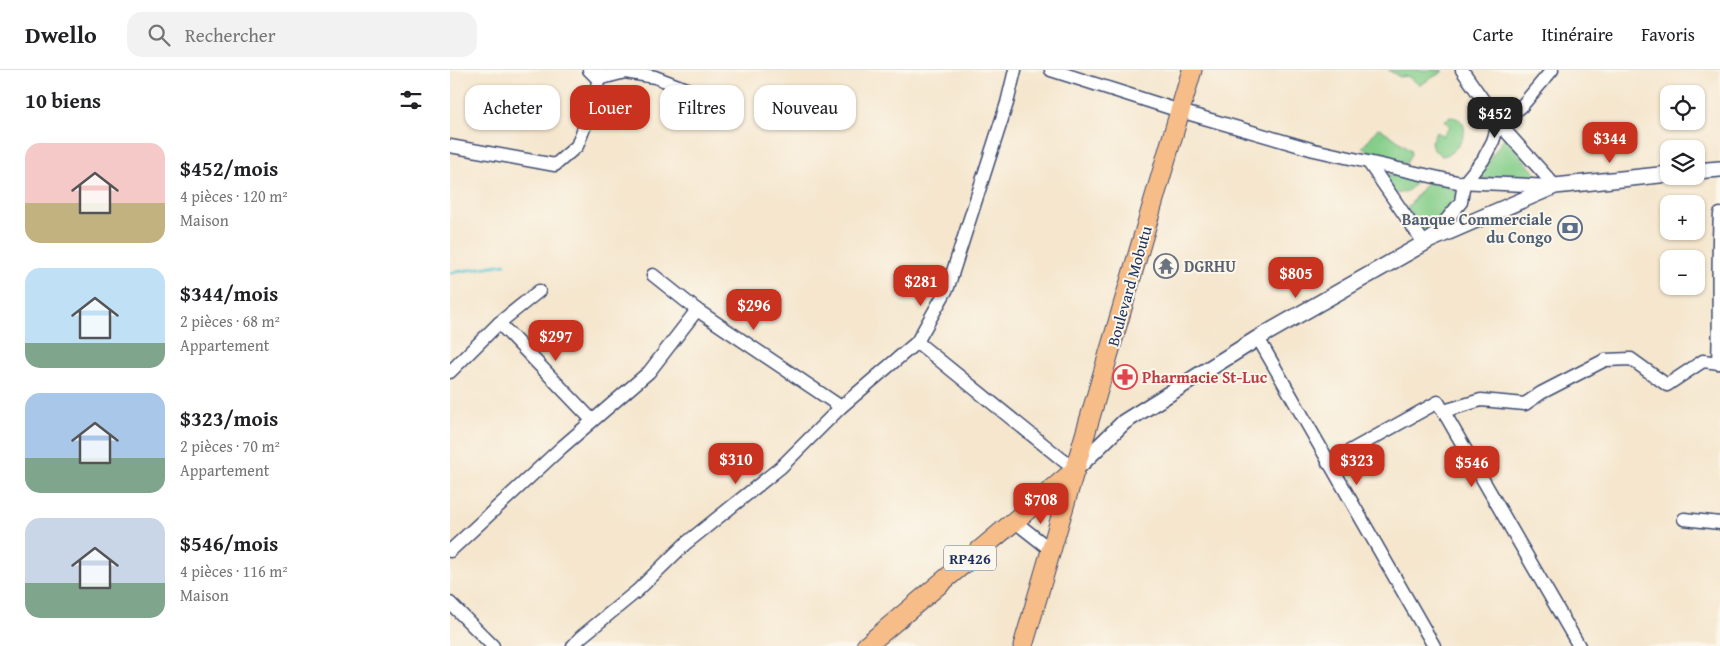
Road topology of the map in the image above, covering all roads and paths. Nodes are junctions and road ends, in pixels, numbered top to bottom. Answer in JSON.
{"nodes":[{"id":1,"x":589,"y":70,"type":"edge"},
{"id":2,"x":1015,"y":70,"type":"edge"},
{"id":3,"x":1051,"y":70,"type":"edge"},
{"id":4,"x":1192,"y":70,"type":"edge"},
{"id":5,"x":1462,"y":70,"type":"edge"},
{"id":6,"x":1552,"y":70,"type":"edge"},
{"id":7,"x":600,"y":75,"type":"edge"},
{"id":8,"x":678,"y":85,"type":"edge"},
{"id":9,"x":1180,"y":111,"type":"junction"},
{"id":10,"x":1499,"y":122,"type":"junction"},
{"id":11,"x":450,"y":146,"type":"edge"},
{"id":12,"x":1369,"y":162,"type":"junction"},
{"id":13,"x":1720,"y":169,"type":"edge"},
{"id":14,"x":1705,"y":170,"type":"edge"},
{"id":15,"x":1660,"y":175,"type":"edge"},
{"id":16,"x":1464,"y":182,"type":"junction"},
{"id":17,"x":1555,"y":186,"type":"junction"},
{"id":18,"x":1720,"y":214,"type":"edge"},
{"id":19,"x":1427,"y":242,"type":"junction"},
{"id":20,"x":653,"y":275,"type":"dead end"},
{"id":21,"x":539,"y":291,"type":"dead end"},
{"id":22,"x":697,"y":310,"type":"junction"},
{"id":23,"x":499,"y":323,"type":"junction"},
{"id":24,"x":1258,"y":338,"type":"junction"},
{"id":25,"x":918,"y":342,"type":"junction"},
{"id":26,"x":1719,"y":363,"type":"edge"},
{"id":27,"x":450,"y":372,"type":"edge"},
{"id":28,"x":841,"y":407,"type":"junction"},
{"id":29,"x":1444,"y":411,"type":"junction"},
{"id":30,"x":592,"y":420,"type":"junction"},
{"id":31,"x":1328,"y":463,"type":"junction"},
{"id":32,"x":1075,"y":470,"type":"junction"},
{"id":33,"x":1684,"y":519,"type":"dead end"},
{"id":34,"x":1014,"y":521,"type":"junction"},
{"id":35,"x":1720,"y":523,"type":"edge"},
{"id":36,"x":1051,"y":550,"type":"junction"},
{"id":37,"x":450,"y":551,"type":"edge"},
{"id":38,"x":450,"y":603,"type":"edge"},
{"id":39,"x":493,"y":646,"type":"edge"},
{"id":40,"x":573,"y":646,"type":"edge"},
{"id":41,"x":866,"y":646,"type":"edge"},
{"id":42,"x":1023,"y":646,"type":"edge"},
{"id":43,"x":1434,"y":646,"type":"edge"},
{"id":44,"x":1579,"y":646,"type":"edge"}],
"edges":[{"from":1,"to":7,"type":"street"},
{"from":2,"to":25,"type":"street"},
{"from":3,"to":9,"type":"street"},
{"from":4,"to":9,"type":"main road","name":"Boulevard Mobutu"},
{"from":5,"to":10,"type":"street"},
{"from":6,"to":10,"type":"street"},
{"from":7,"to":8,"type":"street"},
{"from":7,"to":11,"type":"street"},
{"from":9,"to":12,"type":"street"},
{"from":9,"to":32,"type":"main road","name":"Boulevard Mobutu"},
{"from":10,"to":16,"type":"street"},
{"from":10,"to":17,"type":"street"},
{"from":12,"to":16,"type":"street"},
{"from":12,"to":19,"type":"street"},
{"from":13,"to":14,"type":"street"},
{"from":15,"to":17,"type":"street"},
{"from":16,"to":17,"type":"street"},
{"from":16,"to":19,"type":"street"},
{"from":17,"to":19,"type":"street"},
{"from":18,"to":26,"type":"street"},
{"from":19,"to":24,"type":"street"},
{"from":20,"to":22,"type":"street"},
{"from":21,"to":23,"type":"street"},
{"from":22,"to":28,"type":"street"},
{"from":22,"to":30,"type":"street"},
{"from":23,"to":27,"type":"street"},
{"from":23,"to":30,"type":"street"},
{"from":24,"to":31,"type":"street"},
{"from":24,"to":32,"type":"street"},
{"from":25,"to":28,"type":"street"},
{"from":25,"to":32,"type":"street"},
{"from":26,"to":29,"type":"street"},
{"from":28,"to":40,"type":"street"},
{"from":29,"to":31,"type":"street"},
{"from":29,"to":44,"type":"street"},
{"from":30,"to":37,"type":"street"},
{"from":31,"to":43,"type":"street"},
{"from":32,"to":34,"type":"main road","number":"RP426"},
{"from":32,"to":36,"type":"main road","name":"Boulevard Mobutu"},
{"from":33,"to":35,"type":"street"},
{"from":34,"to":36,"type":"street"},
{"from":34,"to":41,"type":"main road","number":"RP426"},
{"from":36,"to":42,"type":"main road","name":"Boulevard Mobutu"},
{"from":38,"to":39,"type":"street"}]}
